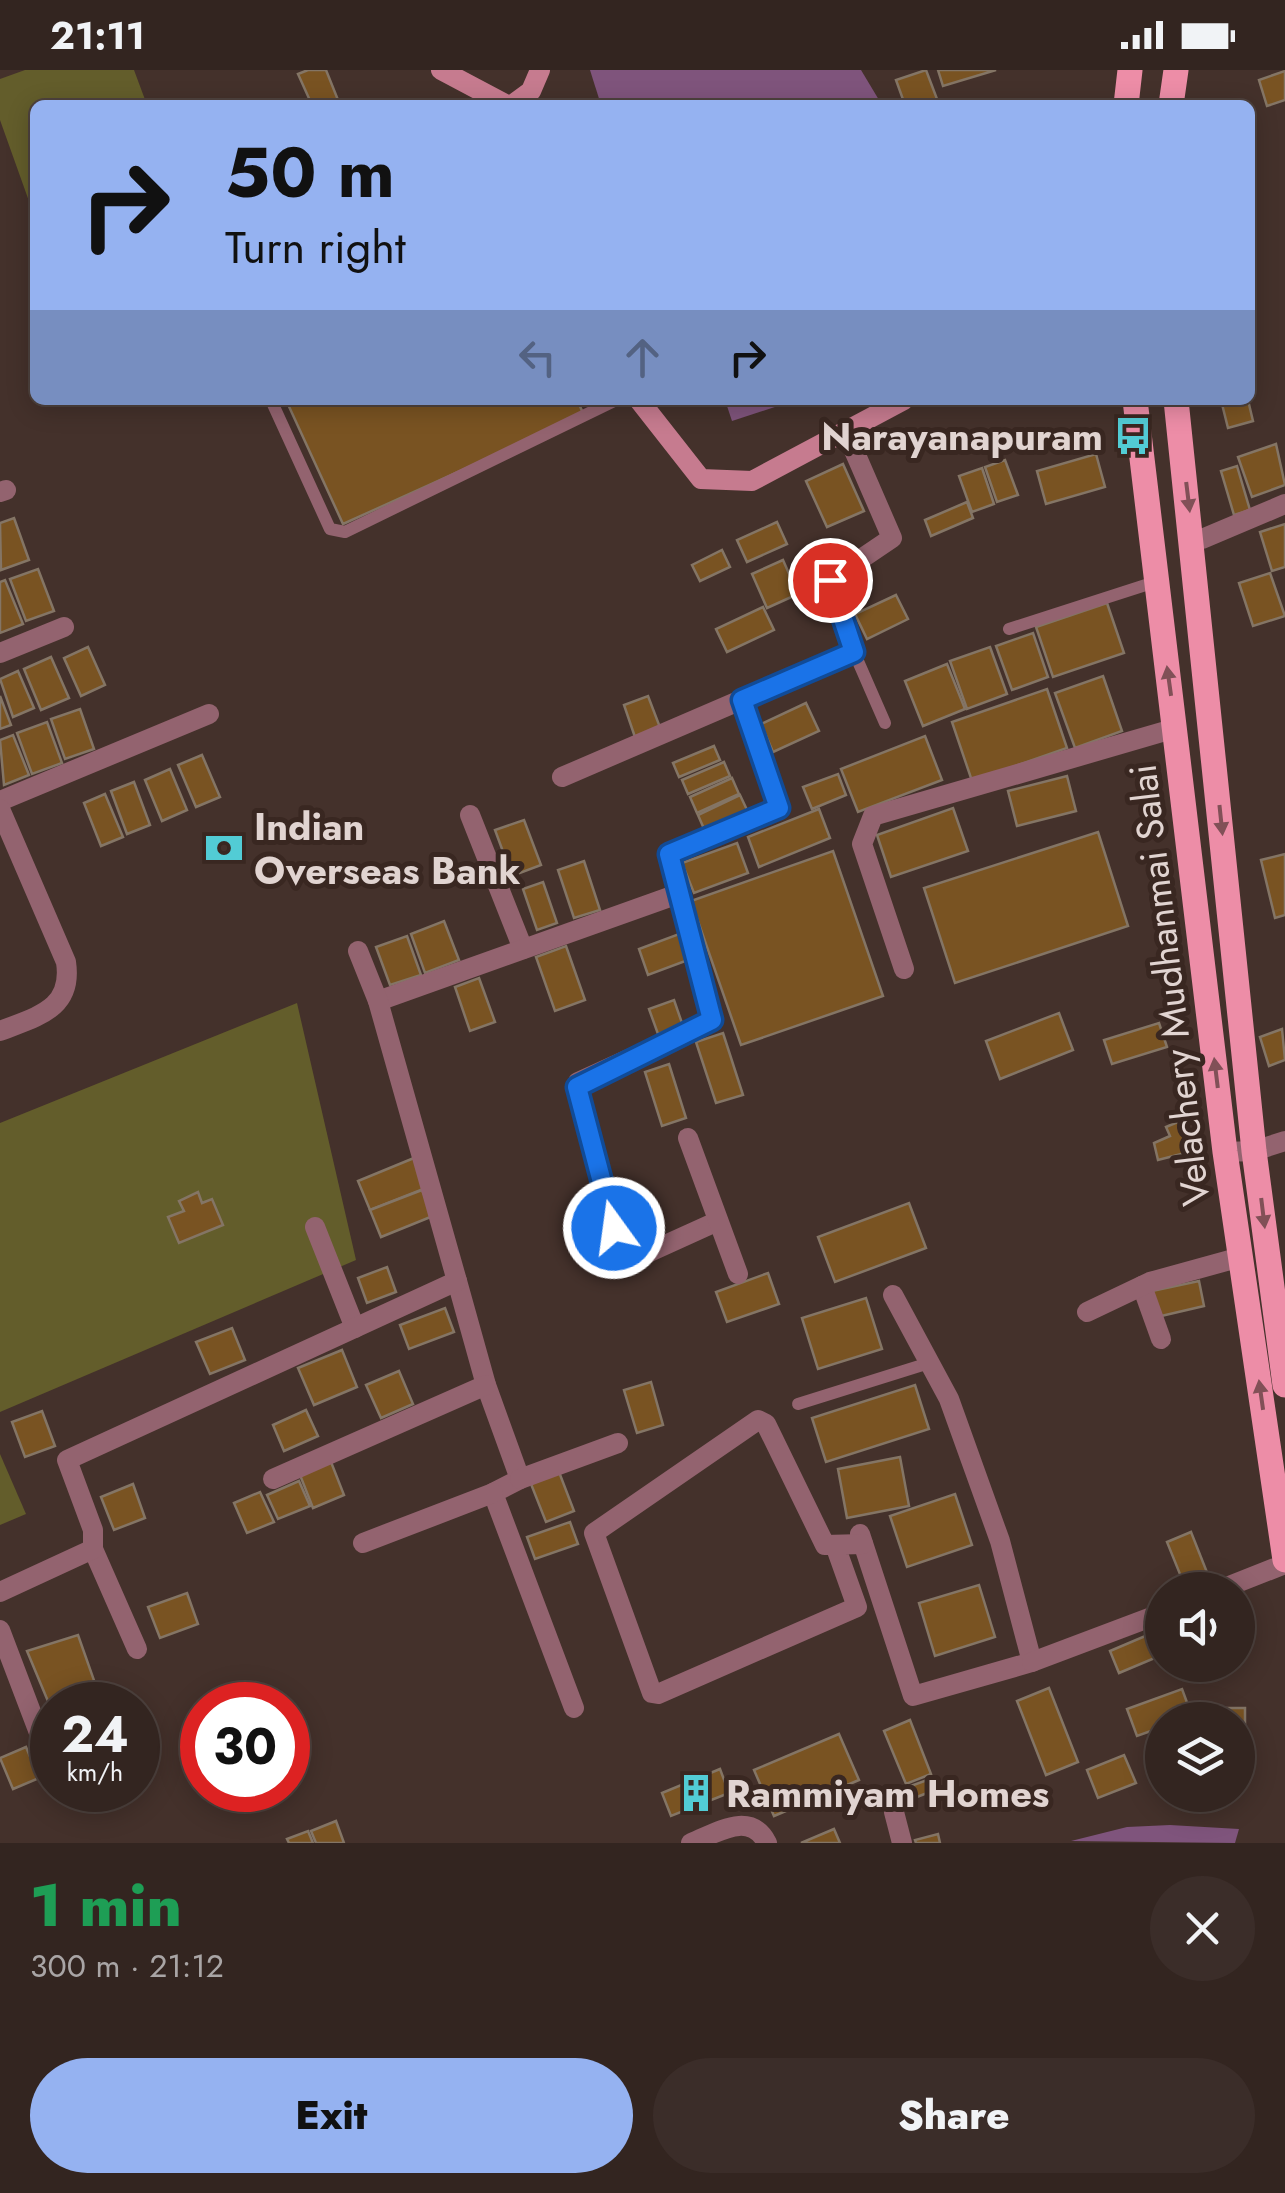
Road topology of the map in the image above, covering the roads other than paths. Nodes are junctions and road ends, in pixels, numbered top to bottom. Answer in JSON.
{"nodes":[{"id":1,"x":441,"y":70,"type":"edge"},
{"id":2,"x":540,"y":70,"type":"edge"},
{"id":3,"x":1130,"y":70,"type":"edge"},
{"id":4,"x":1176,"y":70,"type":"edge"},
{"id":5,"x":500,"y":100,"type":"edge"},
{"id":6,"x":518,"y":100,"type":"edge"},
{"id":7,"x":1127,"y":100,"type":"edge"},
{"id":8,"x":1173,"y":100,"type":"edge"},
{"id":9,"x":273,"y":405,"type":"edge"},
{"id":10,"x":594,"y":405,"type":"edge"},
{"id":11,"x":643,"y":405,"type":"edge"},
{"id":12,"x":895,"y":405,"type":"edge"},
{"id":13,"x":1136,"y":405,"type":"edge"},
{"id":14,"x":1177,"y":405,"type":"edge"},
{"id":15,"x":846,"y":432,"type":"junction"},
{"id":16,"x":1285,"y":504,"type":"edge"},
{"id":17,"x":1193,"y":537,"type":"junction"},
{"id":18,"x":1156,"y":582,"type":"junction"},
{"id":19,"x":64,"y":627,"type":"dead end"},
{"id":20,"x":1009,"y":629,"type":"dead end"},
{"id":21,"x":854,"y":652,"type":"junction"},
{"id":22,"x":0,"y":653,"type":"edge"},
{"id":23,"x":742,"y":700,"type":"junction"},
{"id":24,"x":209,"y":714,"type":"dead end"},
{"id":25,"x":885,"y":723,"type":"dead end"},
{"id":26,"x":1176,"y":728,"type":"junction"},
{"id":27,"x":562,"y":776,"type":"dead end"},
{"id":28,"x":0,"y":801,"type":"edge"},
{"id":29,"x":0,"y":809,"type":"edge"},
{"id":30,"x":470,"y":815,"type":"dead end"},
{"id":31,"x":678,"y":894,"type":"junction"},
{"id":32,"x":523,"y":949,"type":"junction"},
{"id":33,"x":358,"y":951,"type":"dead end"},
{"id":34,"x":904,"y":969,"type":"dead end"},
{"id":35,"x":378,"y":1001,"type":"junction"},
{"id":36,"x":0,"y":1031,"type":"edge"},
{"id":37,"x":688,"y":1138,"type":"dead end"},
{"id":38,"x":1285,"y":1141,"type":"edge"},
{"id":39,"x":1254,"y":1150,"type":"junction"},
{"id":40,"x":1226,"y":1152,"type":"junction"},
{"id":41,"x":718,"y":1220,"type":"junction"},
{"id":42,"x":315,"y":1227,"type":"dead end"},
{"id":43,"x":1241,"y":1257,"type":"junction"},
{"id":44,"x":738,"y":1274,"type":"dead end"},
{"id":45,"x":457,"y":1281,"type":"junction"},
{"id":46,"x":1142,"y":1286,"type":"junction"},
{"id":47,"x":893,"y":1295,"type":"dead end"},
{"id":48,"x":1088,"y":1312,"type":"dead end"},
{"id":49,"x":356,"y":1328,"type":"junction"},
{"id":50,"x":1161,"y":1339,"type":"dead end"},
{"id":51,"x":929,"y":1363,"type":"junction"},
{"id":52,"x":486,"y":1385,"type":"junction"},
{"id":53,"x":1285,"y":1385,"type":"edge"},
{"id":54,"x":798,"y":1404,"type":"dead end"},
{"id":55,"x":618,"y":1443,"type":"dead end"},
{"id":56,"x":272,"y":1479,"type":"dead end"},
{"id":57,"x":520,"y":1479,"type":"junction"},
{"id":58,"x":494,"y":1492,"type":"junction"},
{"id":59,"x":362,"y":1543,"type":"dead end"},
{"id":60,"x":836,"y":1548,"type":"junction"},
{"id":61,"x":93,"y":1549,"type":"junction"},
{"id":62,"x":1285,"y":1562,"type":"edge"},
{"id":63,"x":1255,"y":1575,"type":"edge"},
{"id":64,"x":873,"y":1578,"type":"junction"},
{"id":65,"x":849,"y":1584,"type":"junction"},
{"id":66,"x":0,"y":1592,"type":"edge"},
{"id":67,"x":1145,"y":1619,"type":"edge"},
{"id":68,"x":0,"y":1630,"type":"edge"},
{"id":69,"x":137,"y":1649,"type":"dead end"},
{"id":70,"x":1032,"y":1662,"type":"junction"},
{"id":71,"x":574,"y":1708,"type":"dead end"},
{"id":72,"x":30,"y":1709,"type":"edge"},
{"id":73,"x":894,"y":1812,"type":"dead end"},
{"id":74,"x":691,"y":1843,"type":"edge"},
{"id":75,"x":767,"y":1843,"type":"edge"},
{"id":76,"x":902,"y":1843,"type":"edge"}],
"edges":[{"from":1,"to":5,"type":"street"},
{"from":2,"to":6,"type":"street"},
{"from":3,"to":7,"type":"main road"},
{"from":4,"to":8,"type":"main road"},
{"from":9,"to":10,"type":"lane"},
{"from":11,"to":15,"type":"street"},
{"from":12,"to":15,"type":"street"},
{"from":13,"to":18,"type":"main road","name":"Velachery Mudhanmai Salai"},
{"from":14,"to":17,"type":"main road","name":"Velachery Mudhanmai Salai","one_way":true},
{"from":15,"to":21,"type":"street"},
{"from":16,"to":17,"type":"street"},
{"from":17,"to":39,"type":"main road","name":"Velachery Mudhanmai Salai","one_way":true},
{"from":18,"to":20,"type":"lane"},
{"from":26,"to":18,"type":"main road","name":"Velachery Mudhanmai Salai","one_way":true},
{"from":19,"to":22,"type":"street"},
{"from":21,"to":23,"type":"street"},
{"from":21,"to":25,"type":"lane"},
{"from":23,"to":27,"type":"street"},
{"from":23,"to":31,"type":"street"},
{"from":24,"to":28,"type":"street"},
{"from":26,"to":34,"type":"street"},
{"from":40,"to":26,"type":"main road","name":"Velachery Mudhanmai Salai","one_way":true},
{"from":29,"to":36,"type":"street"},
{"from":30,"to":32,"type":"street"},
{"from":31,"to":32,"type":"street"},
{"from":31,"to":41,"type":"street"},
{"from":32,"to":35,"type":"street"},
{"from":33,"to":35,"type":"street"},
{"from":35,"to":45,"type":"street"},
{"from":37,"to":41,"type":"street"},
{"from":38,"to":39,"type":"street"},
{"from":39,"to":40,"type":"street"},
{"from":39,"to":53,"type":"main road","name":"Velachery Mudhanmai Salai","one_way":true},
{"from":40,"to":43,"type":"main road","name":"Velachery Mudhanmai Salai"},
{"from":41,"to":44,"type":"street"},
{"from":42,"to":49,"type":"street"},
{"from":43,"to":46,"type":"street"},
{"from":62,"to":43,"type":"main road","name":"Velachery Mudhanmai Salai","one_way":true},
{"from":45,"to":49,"type":"street"},
{"from":45,"to":52,"type":"street"},
{"from":46,"to":48,"type":"street"},
{"from":46,"to":50,"type":"street"},
{"from":47,"to":51,"type":"street"},
{"from":49,"to":61,"type":"street"},
{"from":51,"to":54,"type":"lane"},
{"from":51,"to":70,"type":"street"},
{"from":52,"to":56,"type":"street"},
{"from":52,"to":57,"type":"street"},
{"from":55,"to":57,"type":"street"},
{"from":57,"to":58,"type":"street"},
{"from":58,"to":59,"type":"street"},
{"from":58,"to":71,"type":"street"},
{"from":60,"to":64,"type":"street"},
{"from":60,"to":65,"type":"street"},
{"from":60,"to":65,"type":"street"},
{"from":61,"to":66,"type":"street"},
{"from":61,"to":69,"type":"street"},
{"from":62,"to":63,"type":"street"},
{"from":64,"to":65,"type":"street"},
{"from":64,"to":70,"type":"street"},
{"from":67,"to":70,"type":"street"},
{"from":68,"to":72,"type":"street"},
{"from":73,"to":76,"type":"street"},
{"from":74,"to":75,"type":"street"}]}
